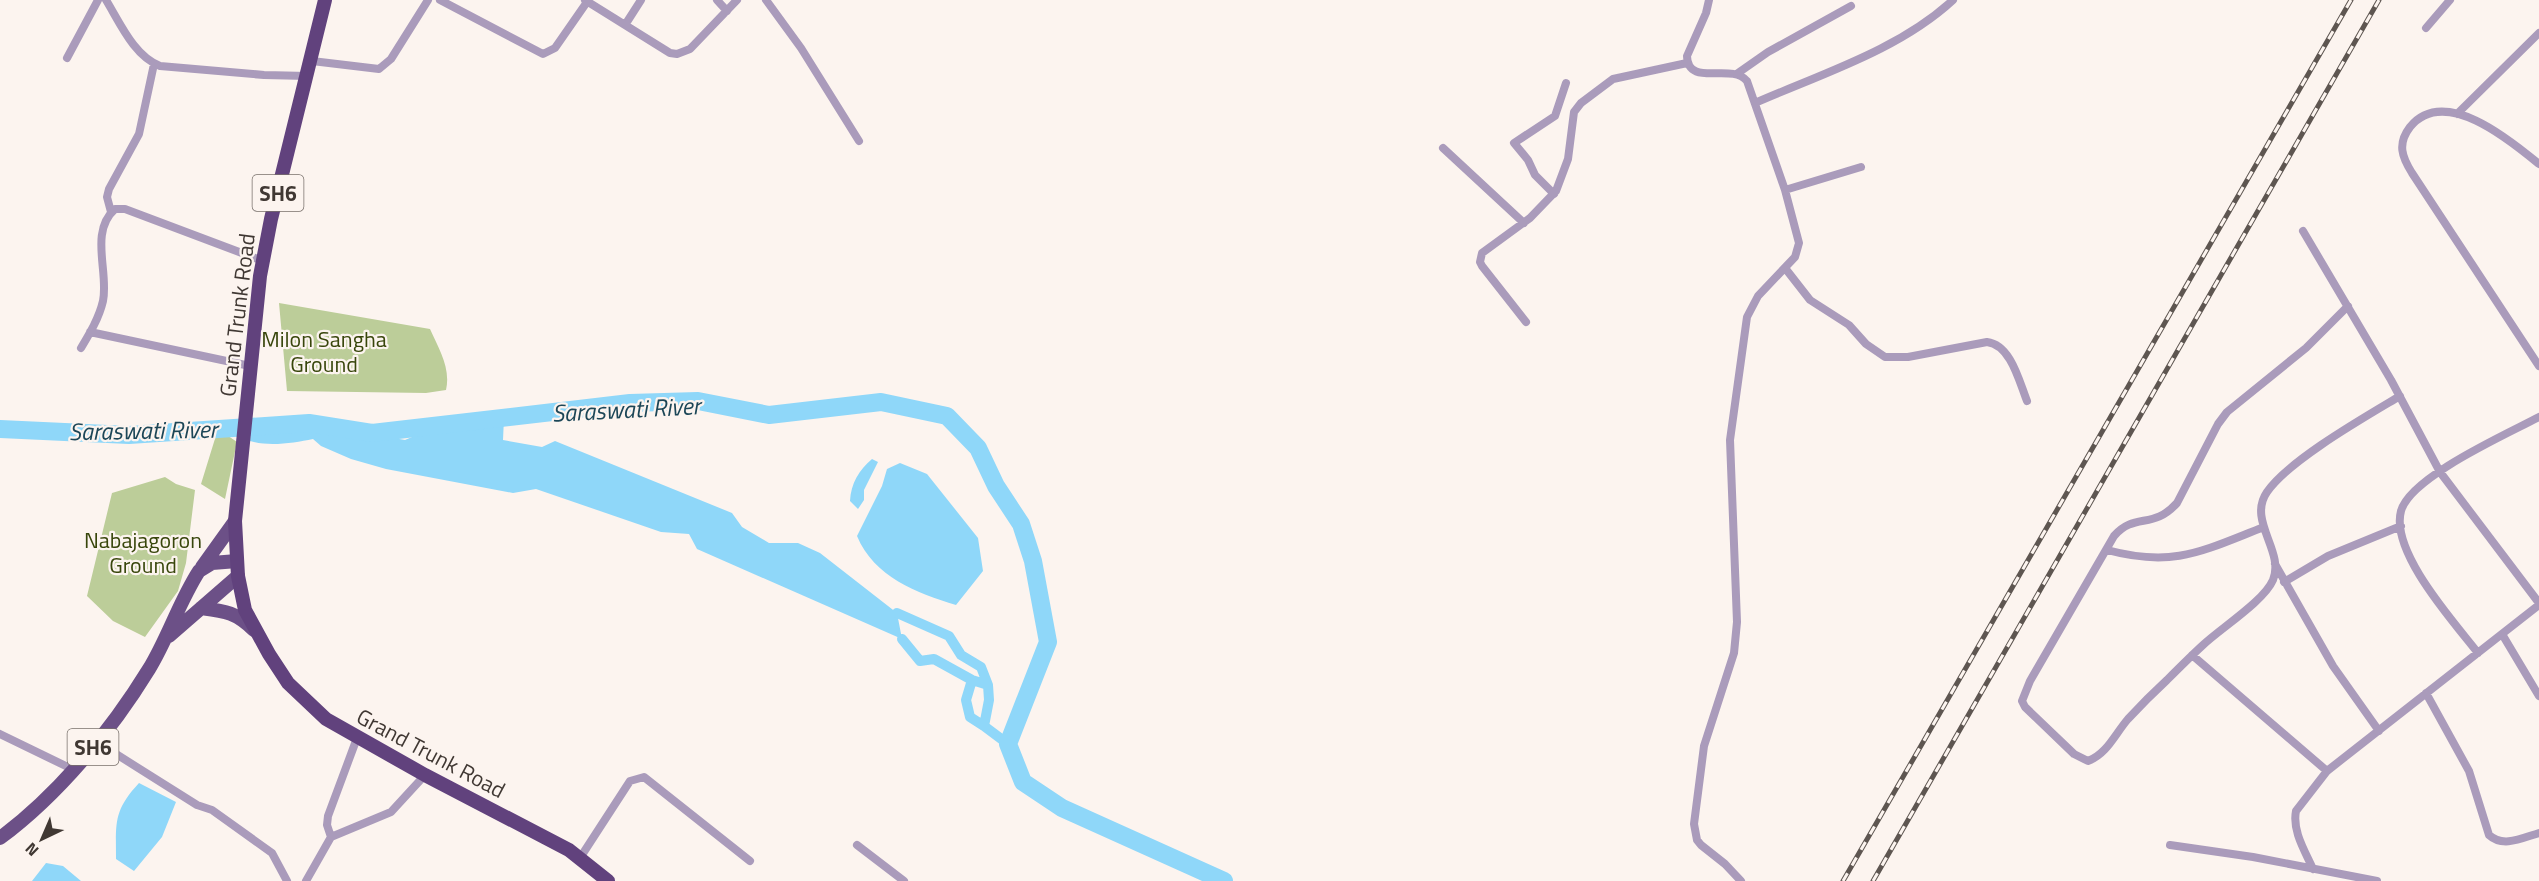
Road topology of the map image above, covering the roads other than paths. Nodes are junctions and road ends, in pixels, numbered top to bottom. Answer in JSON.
{"nodes":[{"id":1,"x":98,"y":0,"type":"edge"},
{"id":2,"x":106,"y":0,"type":"edge"},
{"id":3,"x":325,"y":0,"type":"edge"},
{"id":4,"x":428,"y":0,"type":"edge"},
{"id":5,"x":440,"y":0,"type":"edge"},
{"id":6,"x":641,"y":0,"type":"edge"},
{"id":7,"x":717,"y":0,"type":"edge"},
{"id":8,"x":737,"y":0,"type":"edge"},
{"id":9,"x":766,"y":0,"type":"edge"},
{"id":10,"x":1709,"y":0,"type":"edge"},
{"id":11,"x":1953,"y":0,"type":"edge"},
{"id":12,"x":2450,"y":0,"type":"edge"},
{"id":13,"x":586,"y":1,"type":"edge"},
{"id":14,"x":1851,"y":6,"type":"dead end"},
{"id":15,"x":727,"y":11,"type":"junction"},
{"id":16,"x":625,"y":25,"type":"junction"},
{"id":17,"x":2426,"y":28,"type":"dead end"},
{"id":18,"x":2539,"y":33,"type":"edge"},
{"id":19,"x":67,"y":58,"type":"dead end"},
{"id":20,"x":312,"y":61,"type":"junction"},
{"id":21,"x":1687,"y":63,"type":"junction"},
{"id":22,"x":154,"y":64,"type":"junction"},
{"id":23,"x":1738,"y":74,"type":"junction"},
{"id":24,"x":308,"y":76,"type":"junction"},
{"id":25,"x":1566,"y":82,"type":"dead end"},
{"id":26,"x":1755,"y":103,"type":"junction"},
{"id":27,"x":2457,"y":114,"type":"junction"},
{"id":28,"x":859,"y":141,"type":"dead end"},
{"id":29,"x":1443,"y":148,"type":"dead end"},
{"id":30,"x":2539,"y":164,"type":"edge"},
{"id":31,"x":1861,"y":167,"type":"dead end"},
{"id":32,"x":1785,"y":190,"type":"junction"},
{"id":33,"x":1554,"y":194,"type":"junction"},
{"id":34,"x":111,"y":212,"type":"junction"},
{"id":35,"x":1524,"y":223,"type":"junction"},
{"id":36,"x":2303,"y":231,"type":"dead end"},
{"id":37,"x":263,"y":261,"type":"junction"},
{"id":38,"x":1785,"y":268,"type":"junction"},
{"id":39,"x":2349,"y":306,"type":"junction"},
{"id":40,"x":1526,"y":322,"type":"dead end"},
{"id":41,"x":90,"y":332,"type":"junction"},
{"id":42,"x":81,"y":348,"type":"dead end"},
{"id":43,"x":250,"y":366,"type":"junction"},
{"id":44,"x":2539,"y":366,"type":"edge"},
{"id":45,"x":2400,"y":396,"type":"junction"},
{"id":46,"x":2027,"y":401,"type":"dead end"},
{"id":47,"x":2539,"y":417,"type":"edge"},
{"id":48,"x":2440,"y":472,"type":"junction"},
{"id":49,"x":235,"y":521,"type":"junction"},
{"id":50,"x":2401,"y":526,"type":"junction"},
{"id":51,"x":2264,"y":527,"type":"junction"},
{"id":52,"x":2107,"y":550,"type":"junction"},
{"id":53,"x":237,"y":561,"type":"junction"},
{"id":54,"x":2275,"y":564,"type":"junction"},
{"id":55,"x":199,"y":571,"type":"junction"},
{"id":56,"x":238,"y":576,"type":"junction"},
{"id":57,"x":2284,"y":582,"type":"junction"},
{"id":58,"x":2539,"y":604,"type":"edge"},
{"id":59,"x":201,"y":608,"type":"junction"},
{"id":60,"x":254,"y":630,"type":"junction"},
{"id":61,"x":2502,"y":634,"type":"junction"},
{"id":62,"x":165,"y":639,"type":"junction"},
{"id":63,"x":2478,"y":653,"type":"junction"},
{"id":64,"x":2192,"y":655,"type":"junction"},
{"id":65,"x":2426,"y":693,"type":"junction"},
{"id":66,"x":2539,"y":696,"type":"edge"},
{"id":67,"x":2379,"y":731,"type":"junction"},
{"id":68,"x":0,"y":734,"type":"edge"},
{"id":69,"x":357,"y":738,"type":"junction"},
{"id":70,"x":97,"y":742,"type":"junction"},
{"id":71,"x":74,"y":770,"type":"junction"},
{"id":72,"x":2327,"y":771,"type":"junction"},
{"id":73,"x":425,"y":775,"type":"junction"},
{"id":74,"x":2539,"y":833,"type":"edge"},
{"id":75,"x":331,"y":837,"type":"junction"},
{"id":76,"x":0,"y":838,"type":"edge"},
{"id":77,"x":857,"y":845,"type":"dead end"},
{"id":78,"x":2169,"y":845,"type":"dead end"},
{"id":79,"x":580,"y":858,"type":"junction"},
{"id":80,"x":750,"y":861,"type":"dead end"},
{"id":81,"x":2313,"y":869,"type":"junction"},
{"id":82,"x":605,"y":880,"type":"edge"},
{"id":83,"x":287,"y":881,"type":"edge"},
{"id":84,"x":306,"y":881,"type":"edge"},
{"id":85,"x":904,"y":881,"type":"edge"},
{"id":86,"x":1741,"y":881,"type":"edge"},
{"id":87,"x":2377,"y":881,"type":"edge"}],
"edges":[{"from":1,"to":19,"type":"street"},
{"from":2,"to":22,"type":"street"},
{"from":3,"to":20,"type":"highway","name":"Grand Trunk Road","number":"SH6"},
{"from":4,"to":20,"type":"street"},
{"from":5,"to":13,"type":"street"},
{"from":6,"to":16,"type":"street"},
{"from":7,"to":15,"type":"street"},
{"from":8,"to":15,"type":"street"},
{"from":9,"to":28,"type":"street"},
{"from":10,"to":21,"type":"street"},
{"from":11,"to":26,"type":"street"},
{"from":12,"to":17,"type":"street"},
{"from":13,"to":16,"type":"street"},
{"from":14,"to":23,"type":"street"},
{"from":15,"to":16,"type":"street"},
{"from":18,"to":27,"type":"street"},
{"from":20,"to":24,"type":"highway","name":"Grand Trunk Road","number":"SH6"},
{"from":21,"to":23,"type":"street"},
{"from":21,"to":33,"type":"street"},
{"from":22,"to":24,"type":"street"},
{"from":22,"to":34,"type":"street"},
{"from":23,"to":26,"type":"street"},
{"from":24,"to":37,"type":"highway","name":"Grand Trunk Road","number":"SH6"},
{"from":25,"to":33,"type":"street"},
{"from":26,"to":32,"type":"street"},
{"from":27,"to":30,"type":"street"},
{"from":27,"to":44,"type":"street"},
{"from":29,"to":35,"type":"street"},
{"from":31,"to":32,"type":"street"},
{"from":32,"to":38,"type":"street"},
{"from":33,"to":35,"type":"street"},
{"from":34,"to":37,"type":"street"},
{"from":34,"to":41,"type":"street"},
{"from":35,"to":40,"type":"street"},
{"from":36,"to":39,"type":"street"},
{"from":37,"to":43,"type":"highway","name":"Grand Trunk Road","number":"SH6"},
{"from":38,"to":46,"type":"street"},
{"from":38,"to":86,"type":"street"},
{"from":39,"to":45,"type":"street"},
{"from":39,"to":52,"type":"street"},
{"from":41,"to":42,"type":"street"},
{"from":41,"to":43,"type":"street"},
{"from":43,"to":49,"type":"highway","name":"Grand Trunk Road","number":"SH6"},
{"from":45,"to":48,"type":"street"},
{"from":45,"to":51,"type":"street"},
{"from":47,"to":48,"type":"street"},
{"from":48,"to":50,"type":"street"},
{"from":48,"to":58,"type":"street"},
{"from":49,"to":53,"type":"highway","name":"Grand Trunk Road","number":"SH6"},
{"from":49,"to":55,"type":"main road"},
{"from":50,"to":57,"type":"street"},
{"from":50,"to":63,"type":"street"},
{"from":51,"to":52,"type":"street"},
{"from":51,"to":54,"type":"street"},
{"from":52,"to":64,"type":"street"},
{"from":53,"to":55,"type":"main road"},
{"from":53,"to":56,"type":"highway","name":"Grand Trunk Road","number":"SH6"},
{"from":54,"to":57,"type":"street"},
{"from":54,"to":64,"type":"street"},
{"from":55,"to":62,"type":"main road","number":"SH6"},
{"from":56,"to":59,"type":"main road","number":"SH6"},
{"from":56,"to":60,"type":"highway","name":"Grand Trunk Road"},
{"from":57,"to":67,"type":"street"},
{"from":58,"to":61,"type":"street"},
{"from":59,"to":60,"type":"main road"},
{"from":59,"to":62,"type":"main road","number":"SH6"},
{"from":60,"to":69,"type":"highway","name":"Grand Trunk Road"},
{"from":61,"to":63,"type":"street"},
{"from":61,"to":66,"type":"street"},
{"from":62,"to":70,"type":"main road","number":"SH6"},
{"from":63,"to":65,"type":"street"},
{"from":64,"to":72,"type":"street"},
{"from":65,"to":67,"type":"street"},
{"from":65,"to":74,"type":"street"},
{"from":67,"to":72,"type":"street"},
{"from":68,"to":71,"type":"street"},
{"from":69,"to":73,"type":"highway","name":"Grand Trunk Road"},
{"from":69,"to":75,"type":"street"},
{"from":70,"to":71,"type":"main road","number":"SH6"},
{"from":70,"to":83,"type":"street"},
{"from":71,"to":76,"type":"main road","number":"SH6"},
{"from":72,"to":81,"type":"street"},
{"from":73,"to":75,"type":"street"},
{"from":73,"to":79,"type":"highway","name":"Grand Trunk Road"},
{"from":75,"to":84,"type":"street"},
{"from":77,"to":85,"type":"street"},
{"from":78,"to":81,"type":"street"},
{"from":79,"to":80,"type":"street"},
{"from":79,"to":82,"type":"highway","name":"Grand Trunk Road"},
{"from":81,"to":87,"type":"street"}]}
